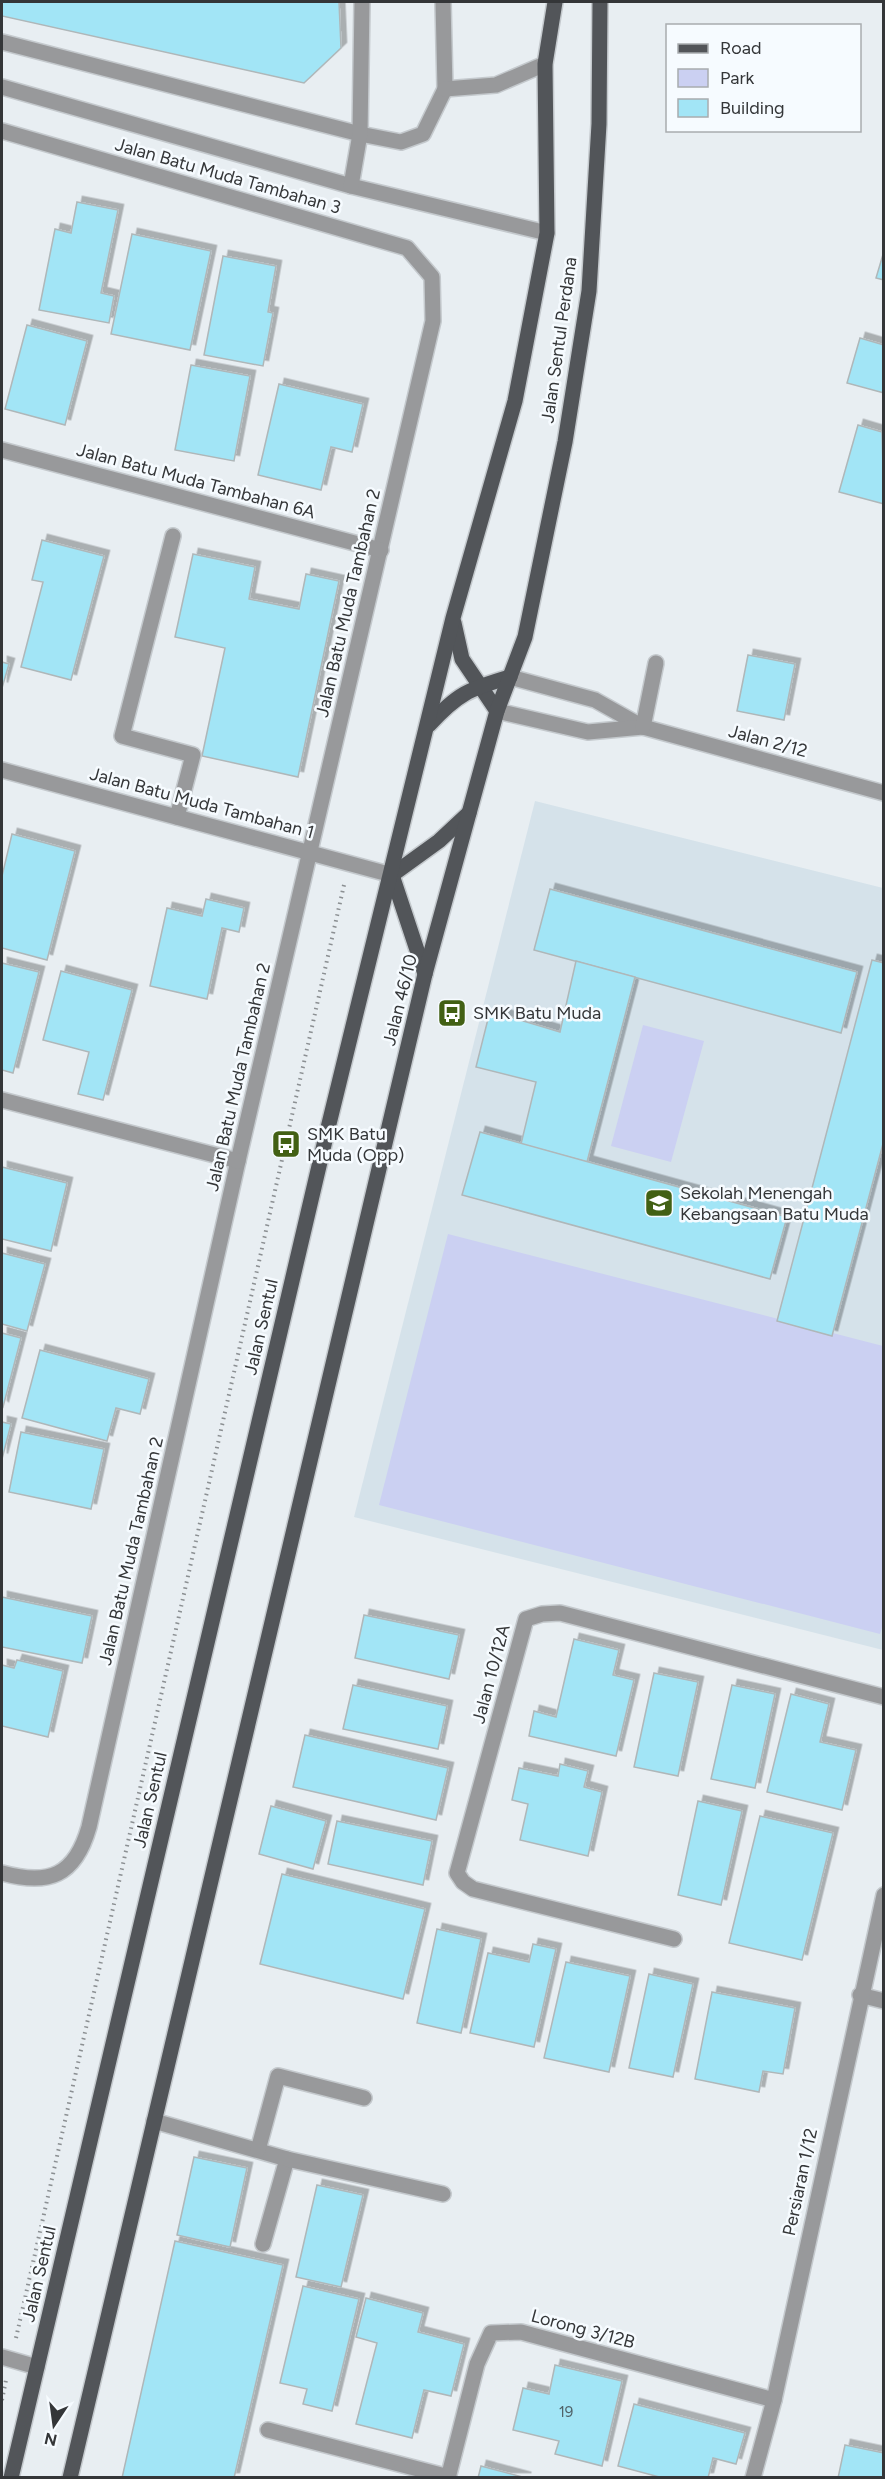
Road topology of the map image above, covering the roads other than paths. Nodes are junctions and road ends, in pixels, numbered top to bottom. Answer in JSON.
{"nodes":[{"id":1,"x":362,"y":2,"type":"edge"},
{"id":2,"x":443,"y":2,"type":"edge"},
{"id":3,"x":555,"y":2,"type":"edge"},
{"id":4,"x":600,"y":2,"type":"edge"},
{"id":5,"x":2,"y":42,"type":"edge"},
{"id":6,"x":545,"y":64,"type":"junction"},
{"id":7,"x":2,"y":87,"type":"edge"},
{"id":8,"x":446,"y":89,"type":"junction"},
{"id":9,"x":2,"y":131,"type":"edge"},
{"id":10,"x":360,"y":134,"type":"junction"},
{"id":11,"x":351,"y":186,"type":"junction"},
{"id":12,"x":547,"y":234,"type":"junction"},
{"id":13,"x":432,"y":277,"type":"joint"},
{"id":14,"x":2,"y":450,"type":"edge"},
{"id":15,"x":173,"y":536,"type":"dead end"},
{"id":16,"x":381,"y":550,"type":"junction"},
{"id":17,"x":453,"y":618,"type":"junction"},
{"id":18,"x":656,"y":663,"type":"dead end"},
{"id":19,"x":510,"y":677,"type":"junction"},
{"id":20,"x":478,"y":686,"type":"junction"},
{"id":21,"x":496,"y":711,"type":"junction"},
{"id":22,"x":426,"y":728,"type":"junction"},
{"id":23,"x":643,"y":728,"type":"junction"},
{"id":24,"x":2,"y":770,"type":"edge"},
{"id":25,"x":884,"y":793,"type":"edge"},
{"id":26,"x":469,"y":813,"type":"junction"},
{"id":27,"x":177,"y":817,"type":"junction"},
{"id":28,"x":310,"y":852,"type":"junction"},
{"id":29,"x":392,"y":874,"type":"junction"},
{"id":30,"x":426,"y":974,"type":"junction"},
{"id":31,"x":2,"y":1100,"type":"edge"},
{"id":32,"x":238,"y":1161,"type":"junction"},
{"id":33,"x":884,"y":1697,"type":"edge"},
{"id":34,"x":2,"y":1873,"type":"edge"},
{"id":35,"x":884,"y":1895,"type":"edge"},
{"id":36,"x":674,"y":1939,"type":"dead end"},
{"id":37,"x":860,"y":1995,"type":"junction"},
{"id":38,"x":884,"y":2001,"type":"edge"},
{"id":39,"x":364,"y":2098,"type":"dead end"},
{"id":40,"x":154,"y":2121,"type":"junction"},
{"id":41,"x":258,"y":2150,"type":"junction"},
{"id":42,"x":287,"y":2159,"type":"junction"},
{"id":43,"x":443,"y":2194,"type":"dead end"},
{"id":44,"x":263,"y":2244,"type":"dead end"},
{"id":45,"x":6,"y":2359,"type":"edge"},
{"id":46,"x":37,"y":2367,"type":"junction"},
{"id":47,"x":774,"y":2400,"type":"junction"},
{"id":48,"x":268,"y":2430,"type":"dead end"},
{"id":49,"x":448,"y":2477,"type":"edge"},
{"id":50,"x":11,"y":2478,"type":"edge"},
{"id":51,"x":70,"y":2478,"type":"edge"},
{"id":52,"x":753,"y":2478,"type":"edge"}],
"edges":[{"from":1,"to":10,"type":"street"},
{"from":2,"to":8,"type":"street"},
{"from":3,"to":6,"type":"main road","name":"Jalan Sentul Perdana"},
{"from":4,"to":19,"type":"main road","name":"Jalan Sentul Perdana"},
{"from":5,"to":10,"type":"street"},
{"from":6,"to":8,"type":"street"},
{"from":6,"to":12,"type":"main road","name":"Jalan Sentul Perdana"},
{"from":7,"to":11,"type":"street"},
{"from":8,"to":10,"type":"street"},
{"from":9,"to":13,"type":"street","name":"Jalan Batu Muda Tambahan 3"},
{"from":10,"to":11,"type":"street"},
{"from":11,"to":12,"type":"street"},
{"from":12,"to":17,"type":"main road","name":"Jalan Sentul Perdana"},
{"from":13,"to":16,"type":"street","name":"Jalan Batu Muda Tambahan 2"},
{"from":14,"to":16,"type":"street","name":"Jalan Batu Muda Tambahan 6A"},
{"from":15,"to":27,"type":"street"},
{"from":16,"to":28,"type":"street","name":"Jalan Batu Muda Tambahan 2"},
{"from":17,"to":20,"type":"main road"},
{"from":17,"to":22,"type":"main road"},
{"from":18,"to":23,"type":"street"},
{"from":19,"to":20,"type":"main road"},
{"from":19,"to":21,"type":"main road"},
{"from":19,"to":23,"type":"street","name":"Jalan 2/12"},
{"from":20,"to":21,"type":"main road"},
{"from":20,"to":22,"type":"main road"},
{"from":21,"to":23,"type":"street","name":"Jalan 2/12"},
{"from":21,"to":26,"type":"main road","name":"Jalan 46/10"},
{"from":22,"to":29,"type":"main road"},
{"from":23,"to":25,"type":"street","name":"Jalan 2/12"},
{"from":24,"to":27,"type":"street","name":"Jalan Batu Muda Tambahan 1"},
{"from":26,"to":29,"type":"main road"},
{"from":26,"to":30,"type":"main road","name":"Jalan 46/10"},
{"from":27,"to":28,"type":"street","name":"Jalan Batu Muda Tambahan 1"},
{"from":28,"to":29,"type":"street","name":"Jalan Batu Muda Tambahan 1"},
{"from":28,"to":32,"type":"street","name":"Jalan Batu Muda Tambahan 2"},
{"from":29,"to":30,"type":"main road"},
{"from":29,"to":46,"type":"main road","name":"Jalan Sentul"},
{"from":30,"to":40,"type":"main road","name":"Jalan 46/10"},
{"from":31,"to":32,"type":"street"},
{"from":32,"to":34,"type":"street","name":"Jalan Batu Muda Tambahan 2"},
{"from":33,"to":36,"type":"street","name":"Jalan 10/12A"},
{"from":35,"to":37,"type":"street","name":"Persiaran 1/12"},
{"from":37,"to":38,"type":"street"},
{"from":37,"to":47,"type":"street","name":"Persiaran 1/12"},
{"from":39,"to":41,"type":"street"},
{"from":40,"to":41,"type":"street"},
{"from":40,"to":51,"type":"main road"},
{"from":41,"to":42,"type":"street"},
{"from":42,"to":43,"type":"street"},
{"from":42,"to":44,"type":"street"},
{"from":45,"to":46,"type":"street"},
{"from":46,"to":50,"type":"main road","name":"Jalan Sentul"},
{"from":47,"to":49,"type":"street","name":"Lorong 3/12B"},
{"from":47,"to":52,"type":"street","name":"Persiaran 1/12"},
{"from":48,"to":49,"type":"street","name":"Lorong 3/12B"}]}
